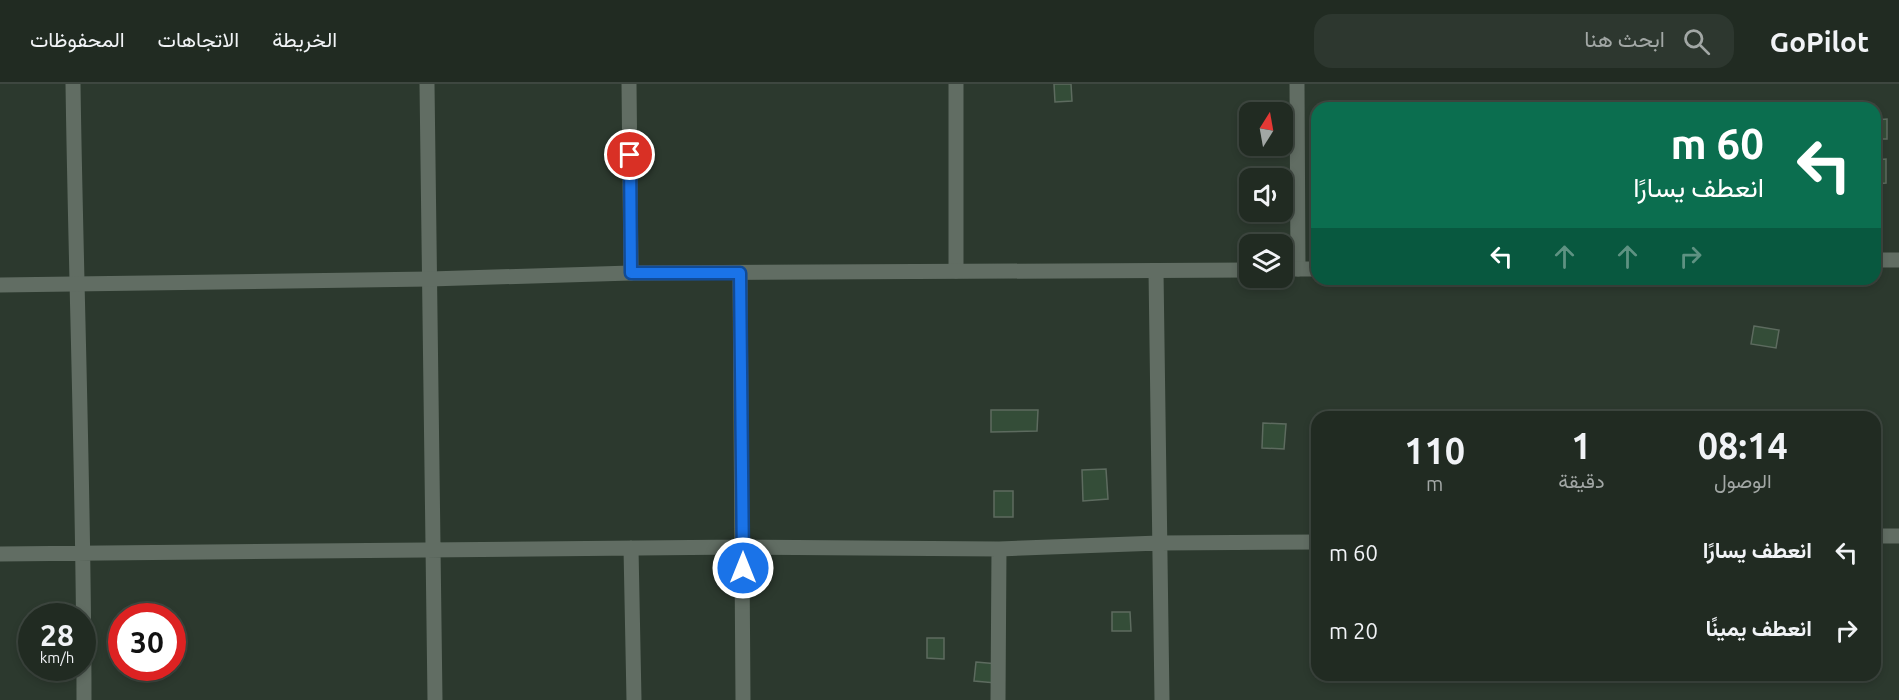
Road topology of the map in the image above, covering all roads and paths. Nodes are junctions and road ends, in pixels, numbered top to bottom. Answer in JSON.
{"nodes":[{"id":1,"x":73,"y":84,"type":"edge"},
{"id":2,"x":427,"y":84,"type":"edge"},
{"id":3,"x":629,"y":84,"type":"edge"},
{"id":4,"x":956,"y":84,"type":"edge"},
{"id":5,"x":1297,"y":84,"type":"edge"},
{"id":6,"x":1881,"y":260,"type":"edge"},
{"id":7,"x":1899,"y":260,"type":"edge"},
{"id":8,"x":1293,"y":269,"type":"edge"},
{"id":9,"x":1298,"y":269,"type":"junction"},
{"id":10,"x":1311,"y":269,"type":"edge"},
{"id":11,"x":1239,"y":270,"type":"edge"},
{"id":12,"x":956,"y":271,"type":"junction"},
{"id":13,"x":1156,"y":271,"type":"junction"},
{"id":14,"x":631,"y":273,"type":"junction"},
{"id":15,"x":740,"y":273,"type":"junction"},
{"id":16,"x":429,"y":279,"type":"junction"},
{"id":17,"x":76,"y":284,"type":"junction"},
{"id":18,"x":0,"y":285,"type":"edge"},
{"id":19,"x":1881,"y":536,"type":"edge"},
{"id":20,"x":1899,"y":536,"type":"edge"},
{"id":21,"x":1311,"y":542,"type":"edge"},
{"id":22,"x":1159,"y":543,"type":"junction"},
{"id":23,"x":743,"y":547,"type":"junction"},
{"id":24,"x":631,"y":548,"type":"junction"},
{"id":25,"x":999,"y":549,"type":"junction"},
{"id":26,"x":433,"y":550,"type":"junction"},
{"id":27,"x":84,"y":553,"type":"junction"},
{"id":28,"x":0,"y":554,"type":"edge"},
{"id":29,"x":84,"y":700,"type":"edge"},
{"id":30,"x":435,"y":700,"type":"edge"},
{"id":31,"x":633,"y":700,"type":"edge"},
{"id":32,"x":743,"y":700,"type":"edge"},
{"id":33,"x":998,"y":700,"type":"edge"},
{"id":34,"x":1162,"y":700,"type":"edge"}],
"edges":[{"from":1,"to":17,"type":"street"},
{"from":2,"to":16,"type":"street"},
{"from":3,"to":14,"type":"street"},
{"from":4,"to":12,"type":"street"},
{"from":5,"to":9,"type":"street"},
{"from":6,"to":7,"type":"street"},
{"from":8,"to":9,"type":"street"},
{"from":9,"to":10,"type":"street"},
{"from":11,"to":13,"type":"street"},
{"from":12,"to":13,"type":"street"},
{"from":12,"to":15,"type":"street"},
{"from":13,"to":22,"type":"street"},
{"from":14,"to":15,"type":"street"},
{"from":14,"to":16,"type":"street"},
{"from":15,"to":23,"type":"street"},
{"from":16,"to":17,"type":"street"},
{"from":16,"to":26,"type":"street"},
{"from":17,"to":18,"type":"street"},
{"from":17,"to":27,"type":"street"},
{"from":19,"to":20,"type":"street"},
{"from":21,"to":22,"type":"street"},
{"from":22,"to":25,"type":"street"},
{"from":22,"to":34,"type":"street"},
{"from":23,"to":24,"type":"street"},
{"from":23,"to":25,"type":"street"},
{"from":23,"to":32,"type":"street"},
{"from":24,"to":26,"type":"street"},
{"from":24,"to":31,"type":"street"},
{"from":25,"to":33,"type":"street"},
{"from":26,"to":27,"type":"street"},
{"from":26,"to":30,"type":"street"},
{"from":27,"to":28,"type":"street"},
{"from":27,"to":29,"type":"street"}]}
